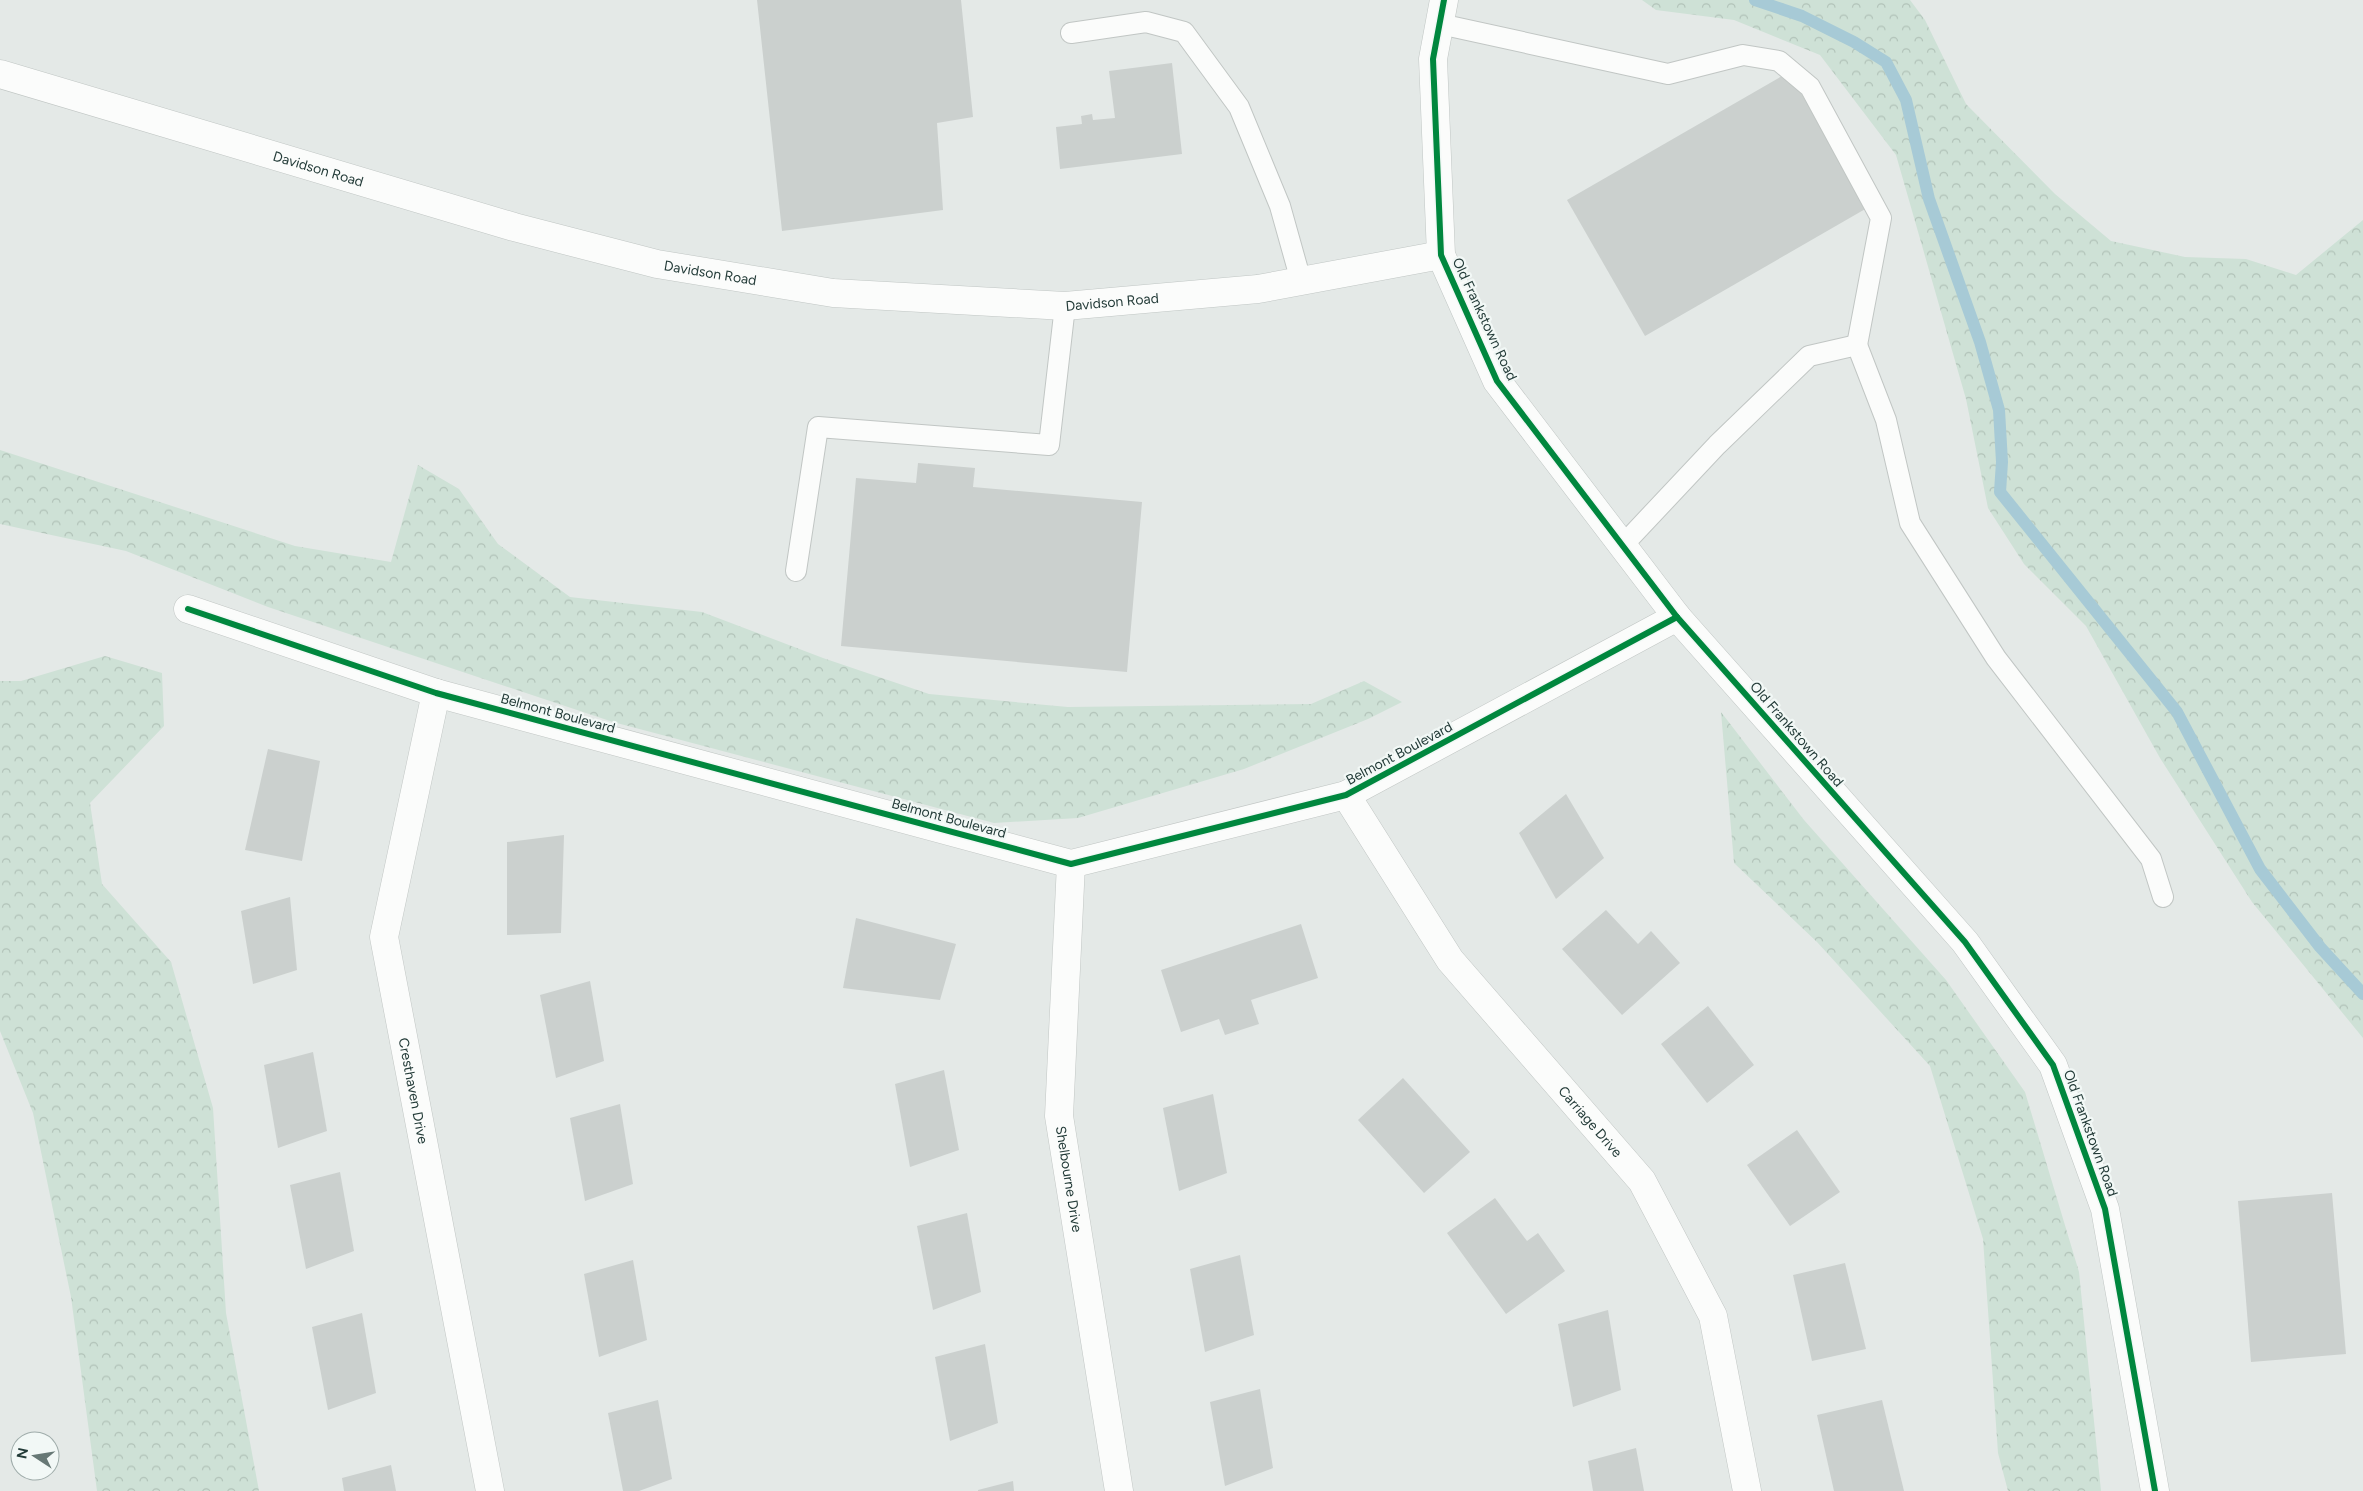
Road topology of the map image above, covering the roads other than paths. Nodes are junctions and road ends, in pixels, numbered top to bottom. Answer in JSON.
{"nodes":[{"id":1,"x":1442,"y":12,"type":"edge"},
{"id":2,"x":1071,"y":33,"type":"dead end"},
{"id":3,"x":0,"y":74,"type":"edge"},
{"id":4,"x":1441,"y":255,"type":"junction"},
{"id":5,"x":1301,"y":281,"type":"junction"},
{"id":6,"x":1065,"y":306,"type":"junction"},
{"id":7,"x":1857,"y":345,"type":"junction"},
{"id":8,"x":1623,"y":545,"type":"junction"},
{"id":9,"x":796,"y":571,"type":"dead end"},
{"id":10,"x":188,"y":610,"type":"dead end"},
{"id":11,"x":1677,"y":617,"type":"junction"},
{"id":12,"x":436,"y":693,"type":"junction"},
{"id":13,"x":1346,"y":795,"type":"junction"},
{"id":14,"x":1071,"y":864,"type":"junction"},
{"id":15,"x":2164,"y":897,"type":"dead end"},
{"id":16,"x":490,"y":1491,"type":"edge"},
{"id":17,"x":1119,"y":1491,"type":"edge"},
{"id":18,"x":1747,"y":1491,"type":"edge"},
{"id":19,"x":2155,"y":1491,"type":"edge"}],
"edges":[{"from":1,"to":4,"type":"street","name":"Old Frankstown Road"},
{"from":1,"to":7,"type":"lane"},
{"from":2,"to":5,"type":"lane"},
{"from":3,"to":6,"type":"street","name":"Davidson Road"},
{"from":4,"to":5,"type":"street","name":"Davidson Road"},
{"from":4,"to":8,"type":"street","name":"Old Frankstown Road"},
{"from":5,"to":6,"type":"street","name":"Davidson Road"},
{"from":6,"to":9,"type":"lane"},
{"from":7,"to":8,"type":"lane"},
{"from":7,"to":15,"type":"lane"},
{"from":8,"to":11,"type":"street","name":"Old Frankstown Road"},
{"from":10,"to":12,"type":"street","name":"Belmont Boulevard"},
{"from":11,"to":13,"type":"street","name":"Belmont Boulevard"},
{"from":11,"to":19,"type":"street","name":"Old Frankstown Road"},
{"from":12,"to":14,"type":"street","name":"Belmont Boulevard"},
{"from":12,"to":16,"type":"street","name":"Cresthaven Drive"},
{"from":13,"to":14,"type":"street","name":"Belmont Boulevard"},
{"from":13,"to":18,"type":"street","name":"Carriage Drive"},
{"from":14,"to":17,"type":"street","name":"Shelbourne Drive"}]}
